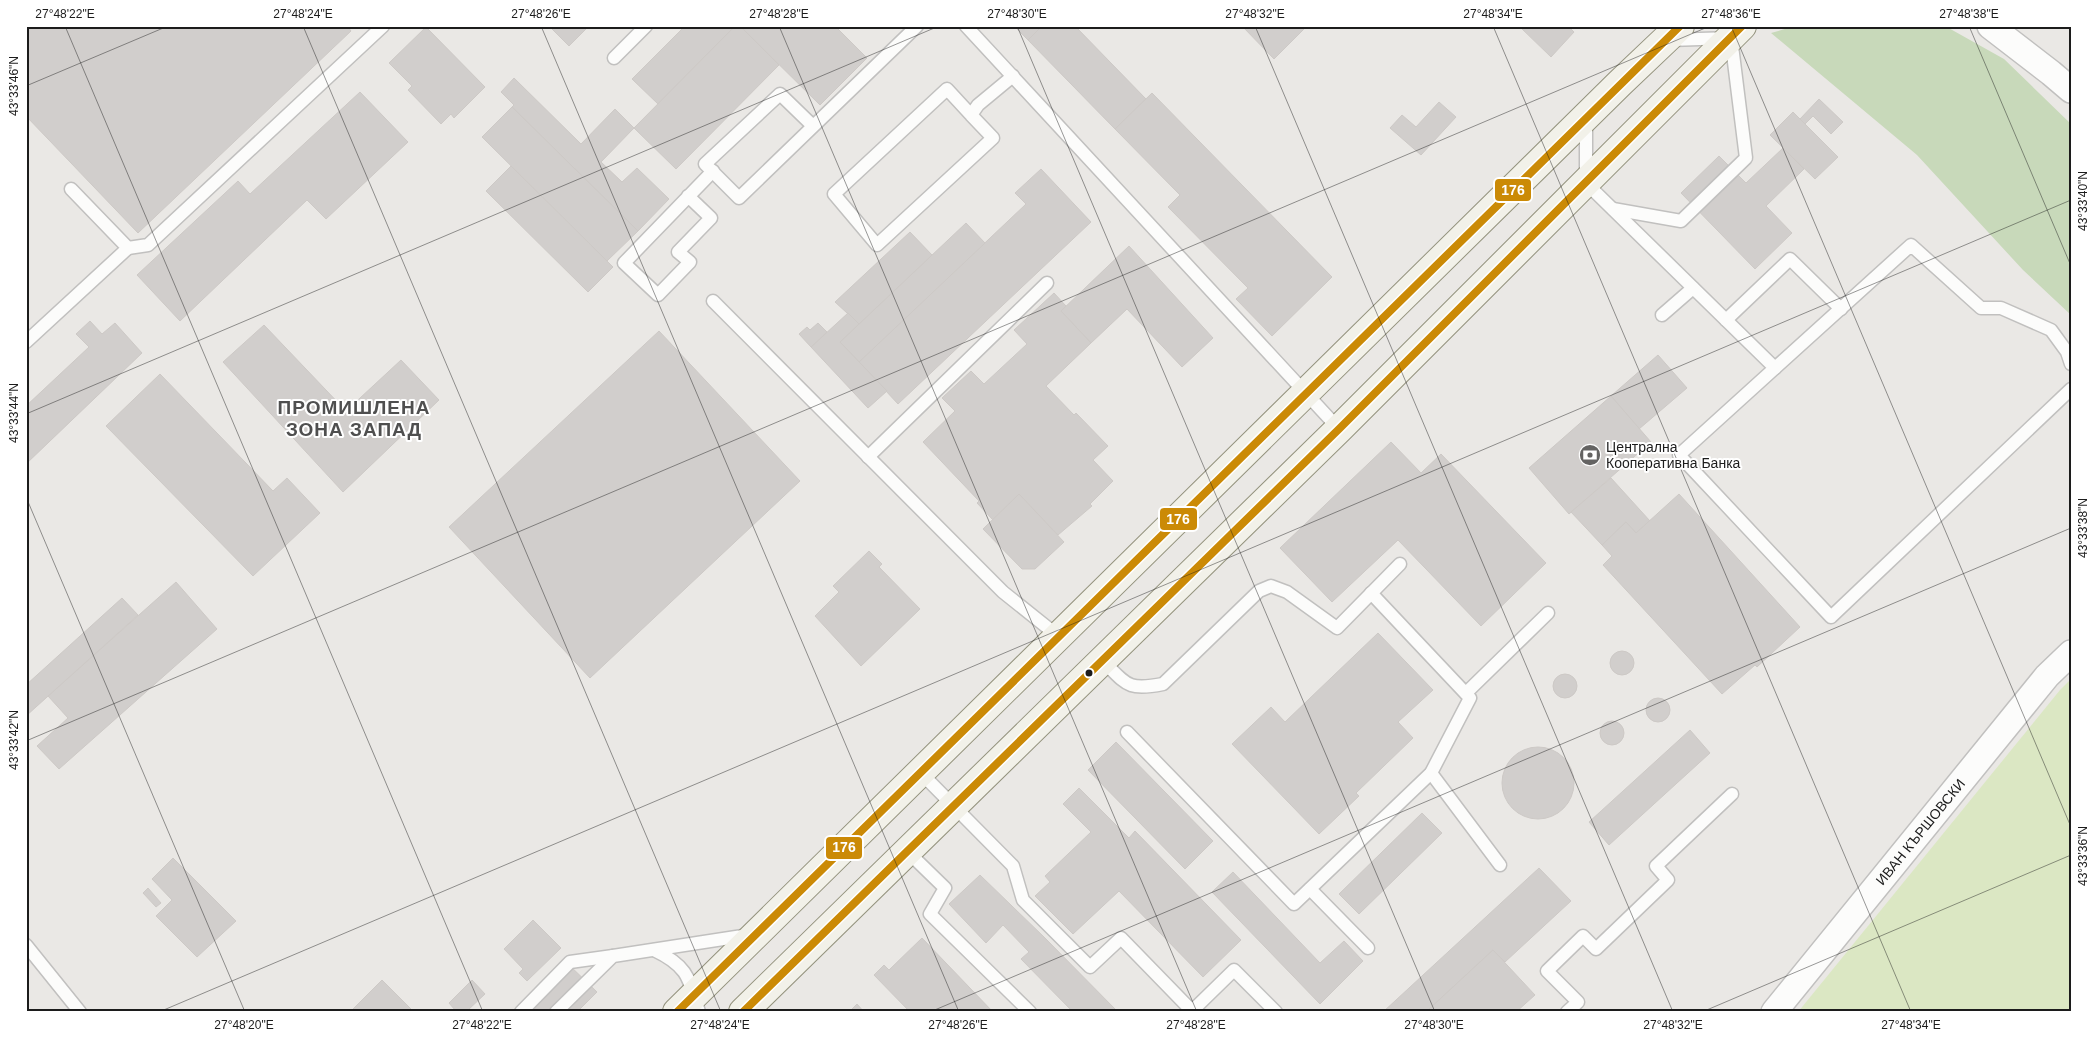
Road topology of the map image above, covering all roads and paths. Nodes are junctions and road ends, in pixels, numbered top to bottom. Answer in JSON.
{"nodes":[{"id":1,"x":382,"y":26,"type":"edge"},
{"id":2,"x":646,"y":26,"type":"edge"},
{"id":3,"x":918,"y":26,"type":"edge"},
{"id":4,"x":966,"y":26,"type":"edge"},
{"id":5,"x":1990,"y":26,"type":"edge"},
{"id":6,"x":1737,"y":32,"type":"edge"},
{"id":7,"x":1673,"y":33,"type":"edge"},
{"id":8,"x":614,"y":58,"type":"dead end"},
{"id":9,"x":1012,"y":76,"type":"junction"},
{"id":10,"x":2071,"y":90,"type":"edge"},
{"id":11,"x":971,"y":115,"type":"junction"},
{"id":12,"x":1586,"y":117,"type":"junction"},
{"id":13,"x":813,"y":126,"type":"junction"},
{"id":14,"x":713,"y":171,"type":"junction"},
{"id":15,"x":1586,"y":183,"type":"junction"},
{"id":16,"x":71,"y":188,"type":"dead end"},
{"id":17,"x":688,"y":196,"type":"junction"},
{"id":18,"x":1613,"y":209,"type":"junction"},
{"id":19,"x":128,"y":248,"type":"junction"},
{"id":20,"x":1047,"y":283,"type":"dead end"},
{"id":21,"x":1693,"y":288,"type":"junction"},
{"id":22,"x":713,"y":301,"type":"dead end"},
{"id":23,"x":1841,"y":308,"type":"junction"},
{"id":24,"x":1662,"y":315,"type":"dead end"},
{"id":25,"x":1726,"y":320,"type":"junction"},
{"id":26,"x":26,"y":342,"type":"edge"},
{"id":27,"x":2071,"y":364,"type":"edge"},
{"id":28,"x":1775,"y":368,"type":"junction"},
{"id":29,"x":2071,"y":389,"type":"edge"},
{"id":30,"x":1306,"y":393,"type":"junction"},
{"id":31,"x":1339,"y":429,"type":"junction"},
{"id":32,"x":868,"y":457,"type":"junction"},
{"id":33,"x":1400,"y":564,"type":"dead end"},
{"id":34,"x":1371,"y":593,"type":"junction"},
{"id":35,"x":1548,"y":613,"type":"dead end"},
{"id":36,"x":1058,"y":636,"type":"junction"},
{"id":37,"x":2071,"y":653,"type":"edge"},
{"id":38,"x":1103,"y":661,"type":"junction"},
{"id":39,"x":1466,"y":693,"type":"junction"},
{"id":40,"x":1127,"y":732,"type":"dead end"},
{"id":41,"x":920,"y":772,"type":"junction"},
{"id":42,"x":1431,"y":773,"type":"junction"},
{"id":43,"x":1732,"y":794,"type":"dead end"},
{"id":44,"x":954,"y":807,"type":"junction"},
{"id":45,"x":908,"y":852,"type":"junction"},
{"id":46,"x":1500,"y":865,"type":"dead end"},
{"id":47,"x":1310,"y":889,"type":"junction"},
{"id":48,"x":756,"y":934,"type":"junction"},
{"id":49,"x":26,"y":945,"type":"edge"},
{"id":50,"x":1368,"y":948,"type":"dead end"},
{"id":51,"x":654,"y":950,"type":"junction"},
{"id":52,"x":613,"y":956,"type":"junction"},
{"id":53,"x":690,"y":1006,"type":"edge"},
{"id":54,"x":1192,"y":1011,"type":"edge"},
{"id":55,"x":80,"y":1012,"type":"edge"},
{"id":56,"x":521,"y":1012,"type":"edge"},
{"id":57,"x":556,"y":1012,"type":"edge"},
{"id":58,"x":743,"y":1012,"type":"edge"},
{"id":59,"x":1030,"y":1012,"type":"edge"},
{"id":60,"x":1276,"y":1012,"type":"edge"},
{"id":61,"x":1567,"y":1012,"type":"edge"},
{"id":62,"x":1774,"y":1012,"type":"edge"}],
"edges":[{"from":1,"to":19,"type":"lane"},
{"from":2,"to":8,"type":"lane"},
{"from":3,"to":13,"type":"lane"},
{"from":4,"to":9,"type":"lane"},
{"from":5,"to":10,"type":"street"},
{"from":6,"to":7,"type":"lane"},
{"from":6,"to":15,"type":"main road"},
{"from":6,"to":18,"type":"lane"},
{"from":7,"to":12,"type":"main road"},
{"from":9,"to":11,"type":"lane"},
{"from":9,"to":30,"type":"lane"},
{"from":11,"to":11,"type":"lane"},
{"from":12,"to":15,"type":"lane"},
{"from":12,"to":30,"type":"main road"},
{"from":13,"to":14,"type":"lane"},
{"from":13,"to":14,"type":"lane"},
{"from":14,"to":17,"type":"lane"},
{"from":15,"to":18,"type":"lane"},
{"from":15,"to":31,"type":"main road"},
{"from":16,"to":19,"type":"lane"},
{"from":17,"to":17,"type":"lane"},
{"from":18,"to":21,"type":"lane"},
{"from":19,"to":26,"type":"lane"},
{"from":20,"to":32,"type":"lane"},
{"from":21,"to":24,"type":"lane"},
{"from":21,"to":25,"type":"lane"},
{"from":22,"to":32,"type":"lane"},
{"from":23,"to":25,"type":"lane"},
{"from":23,"to":27,"type":"lane"},
{"from":23,"to":28,"type":"lane"},
{"from":25,"to":28,"type":"lane"},
{"from":28,"to":29,"type":"lane"},
{"from":30,"to":31,"type":"lane"},
{"from":30,"to":36,"type":"main road"},
{"from":31,"to":38,"type":"main road"},
{"from":32,"to":36,"type":"lane"},
{"from":33,"to":34,"type":"lane"},
{"from":34,"to":38,"type":"lane"},
{"from":34,"to":39,"type":"lane"},
{"from":35,"to":39,"type":"lane"},
{"from":36,"to":41,"type":"main road"},
{"from":37,"to":62,"type":"street","name":"ИВАН КЪРШОВСКИ"},
{"from":38,"to":44,"type":"main road"},
{"from":39,"to":42,"type":"lane"},
{"from":40,"to":47,"type":"lane"},
{"from":41,"to":44,"type":"lane"},
{"from":41,"to":48,"type":"main road"},
{"from":42,"to":46,"type":"lane"},
{"from":42,"to":47,"type":"lane"},
{"from":43,"to":61,"type":"lane"},
{"from":44,"to":45,"type":"main road"},
{"from":44,"to":54,"type":"lane"},
{"from":45,"to":58,"type":"main road"},
{"from":45,"to":59,"type":"lane"},
{"from":47,"to":50,"type":"lane"},
{"from":48,"to":51,"type":"lane"},
{"from":48,"to":53,"type":"main road"},
{"from":49,"to":55,"type":"lane"},
{"from":51,"to":52,"type":"lane"},
{"from":51,"to":53,"type":"lane"},
{"from":52,"to":56,"type":"lane"},
{"from":52,"to":57,"type":"lane"},
{"from":54,"to":60,"type":"lane"}]}
